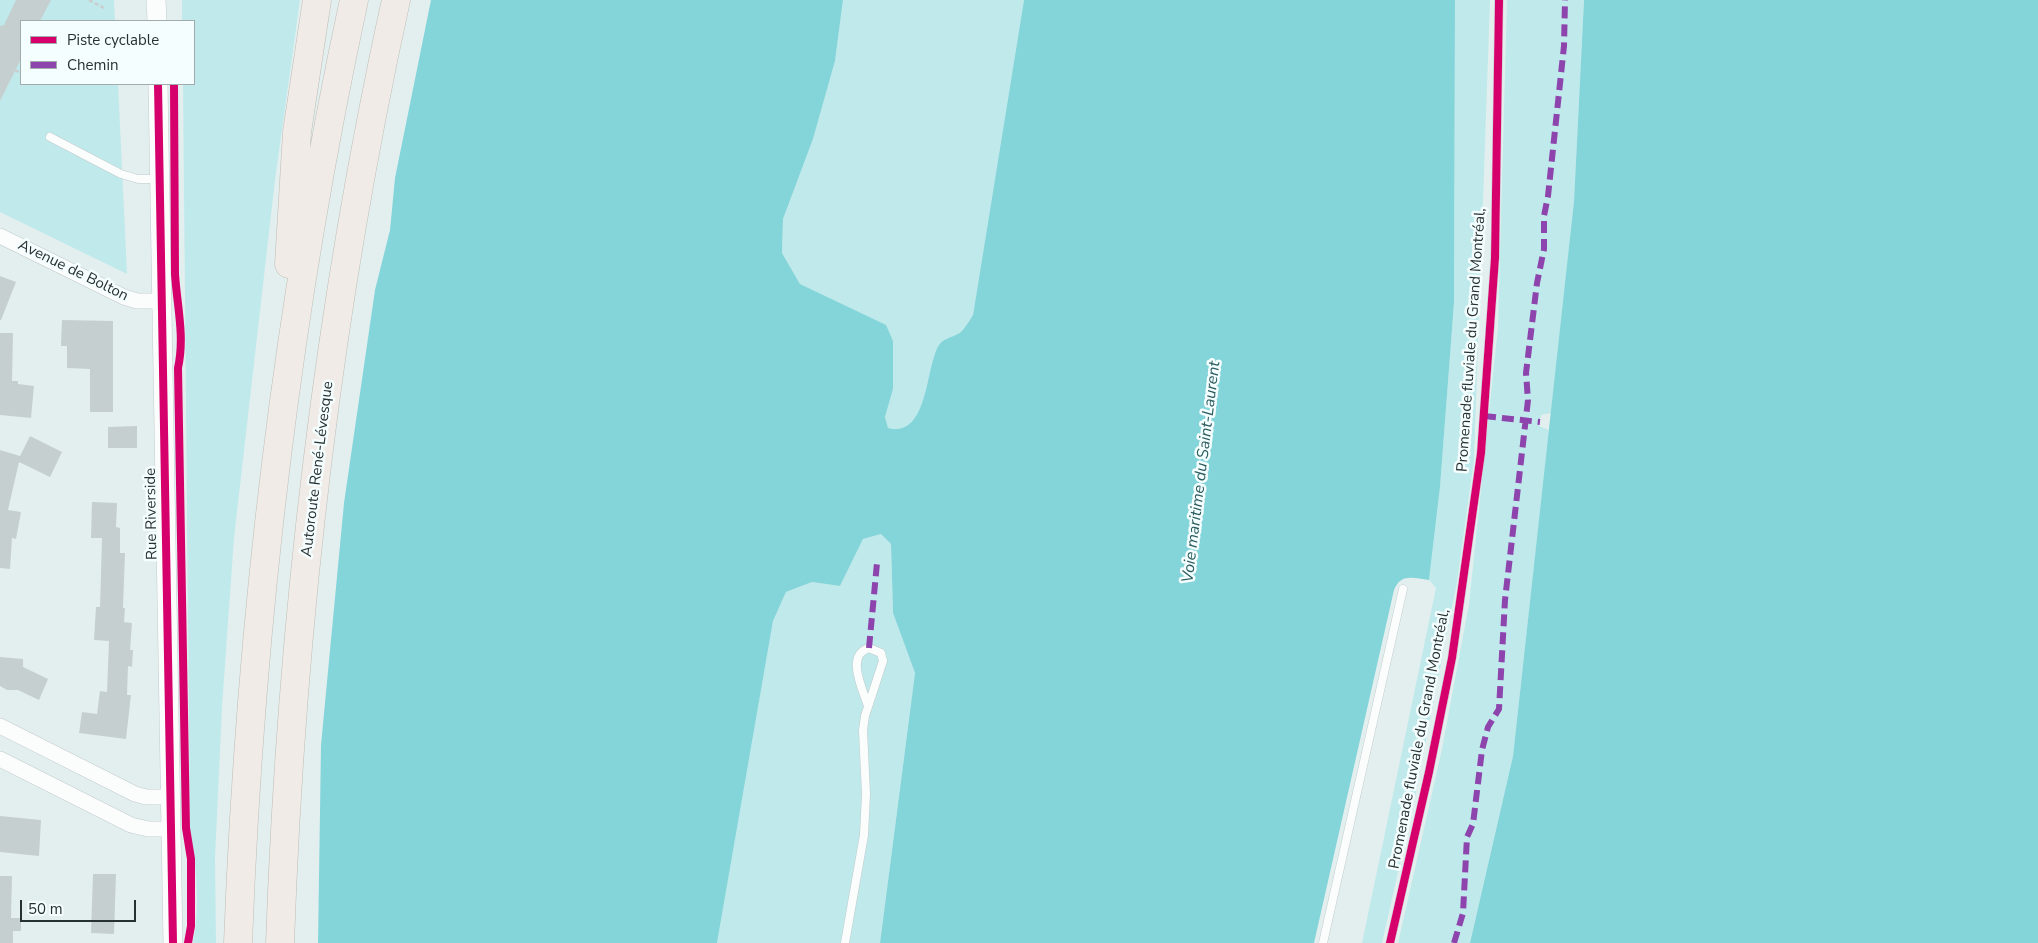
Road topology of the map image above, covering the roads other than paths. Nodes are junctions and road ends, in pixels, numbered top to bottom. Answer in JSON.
{"nodes":[{"id":1,"x":156,"y":0,"type":"edge"},
{"id":2,"x":317,"y":0,"type":"edge"},
{"id":3,"x":354,"y":0,"type":"edge"},
{"id":4,"x":396,"y":0,"type":"edge"},
{"id":5,"x":1499,"y":0,"type":"edge"},
{"id":6,"x":156,"y":20,"type":"edge"},
{"id":7,"x":158,"y":85,"type":"edge"},
{"id":8,"x":50,"y":136,"type":"dead end"},
{"id":9,"x":160,"y":179,"type":"junction"},
{"id":10,"x":0,"y":236,"type":"edge"},
{"id":11,"x":161,"y":301,"type":"junction"},
{"id":12,"x":277,"y":452,"type":"junction"},
{"id":13,"x":1403,"y":589,"type":"dead end"},
{"id":14,"x":868,"y":706,"type":"junction"},
{"id":15,"x":0,"y":726,"type":"edge"},
{"id":16,"x":0,"y":759,"type":"edge"},
{"id":17,"x":171,"y":796,"type":"junction"},
{"id":18,"x":171,"y":829,"type":"junction"},
{"id":19,"x":173,"y":943,"type":"edge"},
{"id":20,"x":238,"y":943,"type":"edge"},
{"id":21,"x":280,"y":943,"type":"edge"},
{"id":22,"x":845,"y":943,"type":"edge"},
{"id":23,"x":1323,"y":943,"type":"edge"},
{"id":24,"x":1390,"y":943,"type":"edge"}],
"edges":[{"from":1,"to":6,"type":"street"},
{"from":2,"to":12,"type":"highway"},
{"from":3,"to":12,"type":"highway"},
{"from":4,"to":21,"type":"highway","name":"Autoroute René-Lévesque"},
{"from":5,"to":24,"type":"lane","name":"Promenade fluviale du Grand Montréal,"},
{"from":7,"to":9,"type":"street","name":"Rue Riverside"},
{"from":8,"to":9,"type":"lane"},
{"from":9,"to":11,"type":"street","name":"Rue Riverside"},
{"from":10,"to":11,"type":"street","name":"Avenue de Bolton"},
{"from":11,"to":17,"type":"street","name":"Rue Riverside"},
{"from":12,"to":20,"type":"highway"},
{"from":13,"to":23,"type":"lane"},
{"from":14,"to":14,"type":"lane"},
{"from":14,"to":22,"type":"lane"},
{"from":15,"to":17,"type":"street"},
{"from":16,"to":18,"type":"street"},
{"from":17,"to":18,"type":"street","name":"Rue Riverside"},
{"from":18,"to":19,"type":"street","name":"Rue Riverside"}]}
